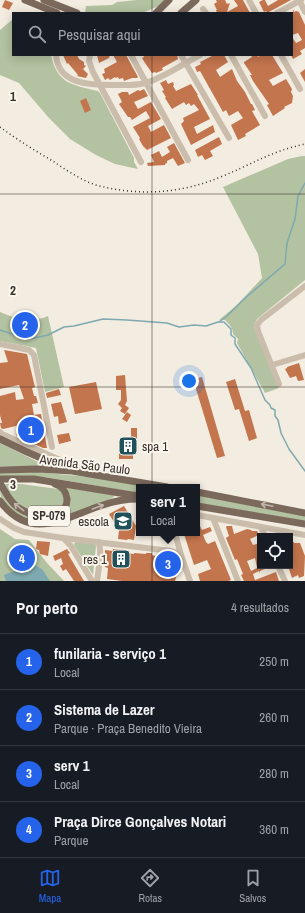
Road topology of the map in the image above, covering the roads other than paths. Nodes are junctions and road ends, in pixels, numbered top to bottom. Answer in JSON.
{"nodes":[{"id":1,"x":25,"y":0,"type":"edge"},
{"id":2,"x":44,"y":0,"type":"edge"},
{"id":3,"x":170,"y":0,"type":"edge"},
{"id":4,"x":196,"y":0,"type":"edge"},
{"id":5,"x":249,"y":0,"type":"edge"},
{"id":6,"x":300,"y":0,"type":"edge"},
{"id":7,"x":55,"y":12,"type":"edge"},
{"id":8,"x":74,"y":12,"type":"edge"},
{"id":9,"x":157,"y":12,"type":"edge"},
{"id":10,"x":182,"y":12,"type":"edge"},
{"id":11,"x":255,"y":12,"type":"edge"},
{"id":12,"x":279,"y":12,"type":"edge"},
{"id":13,"x":305,"y":12,"type":"edge"},
{"id":14,"x":56,"y":56,"type":"edge"},
{"id":15,"x":90,"y":56,"type":"edge"},
{"id":16,"x":132,"y":56,"type":"edge"},
{"id":17,"x":182,"y":56,"type":"edge"},
{"id":18,"x":198,"y":56,"type":"edge"},
{"id":19,"x":232,"y":56,"type":"edge"},
{"id":20,"x":281,"y":56,"type":"edge"},
{"id":21,"x":185,"y":63,"type":"junction"},
{"id":22,"x":146,"y":83,"type":"junction"},
{"id":23,"x":101,"y":85,"type":"junction"},
{"id":24,"x":300,"y":89,"type":"dead end"},
{"id":25,"x":265,"y":116,"type":"dead end"},
{"id":26,"x":229,"y":138,"type":"dead end"},
{"id":27,"x":188,"y":160,"type":"dead end"},
{"id":28,"x":141,"y":162,"type":"dead end"},
{"id":29,"x":305,"y":286,"type":"edge"},
{"id":30,"x":0,"y":344,"type":"edge"},
{"id":31,"x":305,"y":355,"type":"edge"},
{"id":32,"x":272,"y":365,"type":"junction"},
{"id":33,"x":279,"y":384,"type":"dead end"},
{"id":34,"x":0,"y":432,"type":"edge"},
{"id":35,"x":0,"y":439,"type":"edge"},
{"id":36,"x":52,"y":447,"type":"junction"},
{"id":37,"x":48,"y":455,"type":"junction"},
{"id":38,"x":56,"y":458,"type":"junction"},
{"id":39,"x":2,"y":470,"type":"edge"},
{"id":40,"x":76,"y":471,"type":"junction"},
{"id":41,"x":2,"y":480,"type":"edge"},
{"id":42,"x":42,"y":480,"type":"junction"},
{"id":43,"x":149,"y":484,"type":"edge"},
{"id":44,"x":200,"y":493,"type":"edge"},
{"id":45,"x":136,"y":496,"type":"edge"},
{"id":46,"x":136,"y":499,"type":"edge"},
{"id":47,"x":0,"y":501,"type":"edge"},
{"id":48,"x":200,"y":506,"type":"edge"},
{"id":49,"x":305,"y":513,"type":"edge"},
{"id":50,"x":200,"y":516,"type":"edge"},
{"id":51,"x":213,"y":518,"type":"junction"},
{"id":52,"x":0,"y":519,"type":"edge"},
{"id":53,"x":227,"y":520,"type":"junction"},
{"id":54,"x":305,"y":524,"type":"edge"},
{"id":55,"x":260,"y":527,"type":"junction"},
{"id":56,"x":275,"y":530,"type":"junction"},
{"id":57,"x":263,"y":533,"type":"edge"},
{"id":58,"x":272,"y":533,"type":"edge"},
{"id":59,"x":220,"y":534,"type":"junction"},
{"id":60,"x":305,"y":535,"type":"edge"},
{"id":61,"x":176,"y":536,"type":"edge"},
{"id":62,"x":63,"y":538,"type":"junction"},
{"id":63,"x":98,"y":542,"type":"junction"},
{"id":64,"x":181,"y":556,"type":"junction"},
{"id":65,"x":279,"y":569,"type":"edge"},
{"id":66,"x":92,"y":581,"type":"edge"},
{"id":67,"x":97,"y":581,"type":"edge"},
{"id":68,"x":190,"y":581,"type":"edge"},
{"id":69,"x":238,"y":581,"type":"edge"},
{"id":70,"x":285,"y":581,"type":"edge"}],
"edges":[{"from":1,"to":7,"type":"main road"},
{"from":2,"to":8,"type":"main road"},
{"from":3,"to":9,"type":"main road"},
{"from":4,"to":10,"type":"main road"},
{"from":5,"to":11,"type":"street"},
{"from":6,"to":12,"type":"street"},
{"from":6,"to":13,"type":"street"},
{"from":14,"to":23,"type":"street"},
{"from":15,"to":23,"type":"street"},
{"from":16,"to":22,"type":"street"},
{"from":17,"to":21,"type":"street"},
{"from":18,"to":21,"type":"street"},
{"from":19,"to":25,"type":"street"},
{"from":20,"to":24,"type":"street"},
{"from":21,"to":22,"type":"street"},
{"from":21,"to":26,"type":"street"},
{"from":22,"to":23,"type":"street"},
{"from":22,"to":27,"type":"street"},
{"from":23,"to":28,"type":"street"},
{"from":29,"to":32,"type":"street"},
{"from":30,"to":36,"type":"street"},
{"from":31,"to":32,"type":"street"},
{"from":32,"to":33,"type":"street"},
{"from":34,"to":37,"type":"street"},
{"from":35,"to":40,"type":"main road"},
{"from":36,"to":37,"type":"street"},
{"from":36,"to":38,"type":"street"},
{"from":37,"to":38,"type":"street"},
{"from":38,"to":40,"type":"street"},
{"from":39,"to":40,"type":"main road","name":"Avenida São Paulo"},
{"from":40,"to":43,"type":"main road","name":"Avenida São Paulo"},
{"from":41,"to":42,"type":"main road","name":"Avenida São Paulo"},
{"from":42,"to":41,"type":"main road","number":"SP-079","one_way":true},
{"from":42,"to":45,"type":"main road","name":"Avenida São Paulo"},
{"from":49,"to":44,"type":"main road","one_way":true},
{"from":47,"to":46,"type":"main road","number":"SP-079","one_way":true},
{"from":48,"to":54,"type":"main road"},
{"from":50,"to":51,"type":"street"},
{"from":51,"to":53,"type":"street"},
{"from":51,"to":59,"type":"street"},
{"from":52,"to":62,"type":"street"},
{"from":53,"to":55,"type":"street"},
{"from":53,"to":59,"type":"street"},
{"from":55,"to":56,"type":"street"},
{"from":55,"to":57,"type":"street"},
{"from":56,"to":58,"type":"street"},
{"from":56,"to":60,"type":"street"},
{"from":59,"to":69,"type":"street"},
{"from":61,"to":64,"type":"street"},
{"from":62,"to":63,"type":"street"},
{"from":62,"to":66,"type":"street"},
{"from":63,"to":64,"type":"street"},
{"from":63,"to":67,"type":"street"},
{"from":64,"to":68,"type":"street"},
{"from":65,"to":70,"type":"street"}]}
